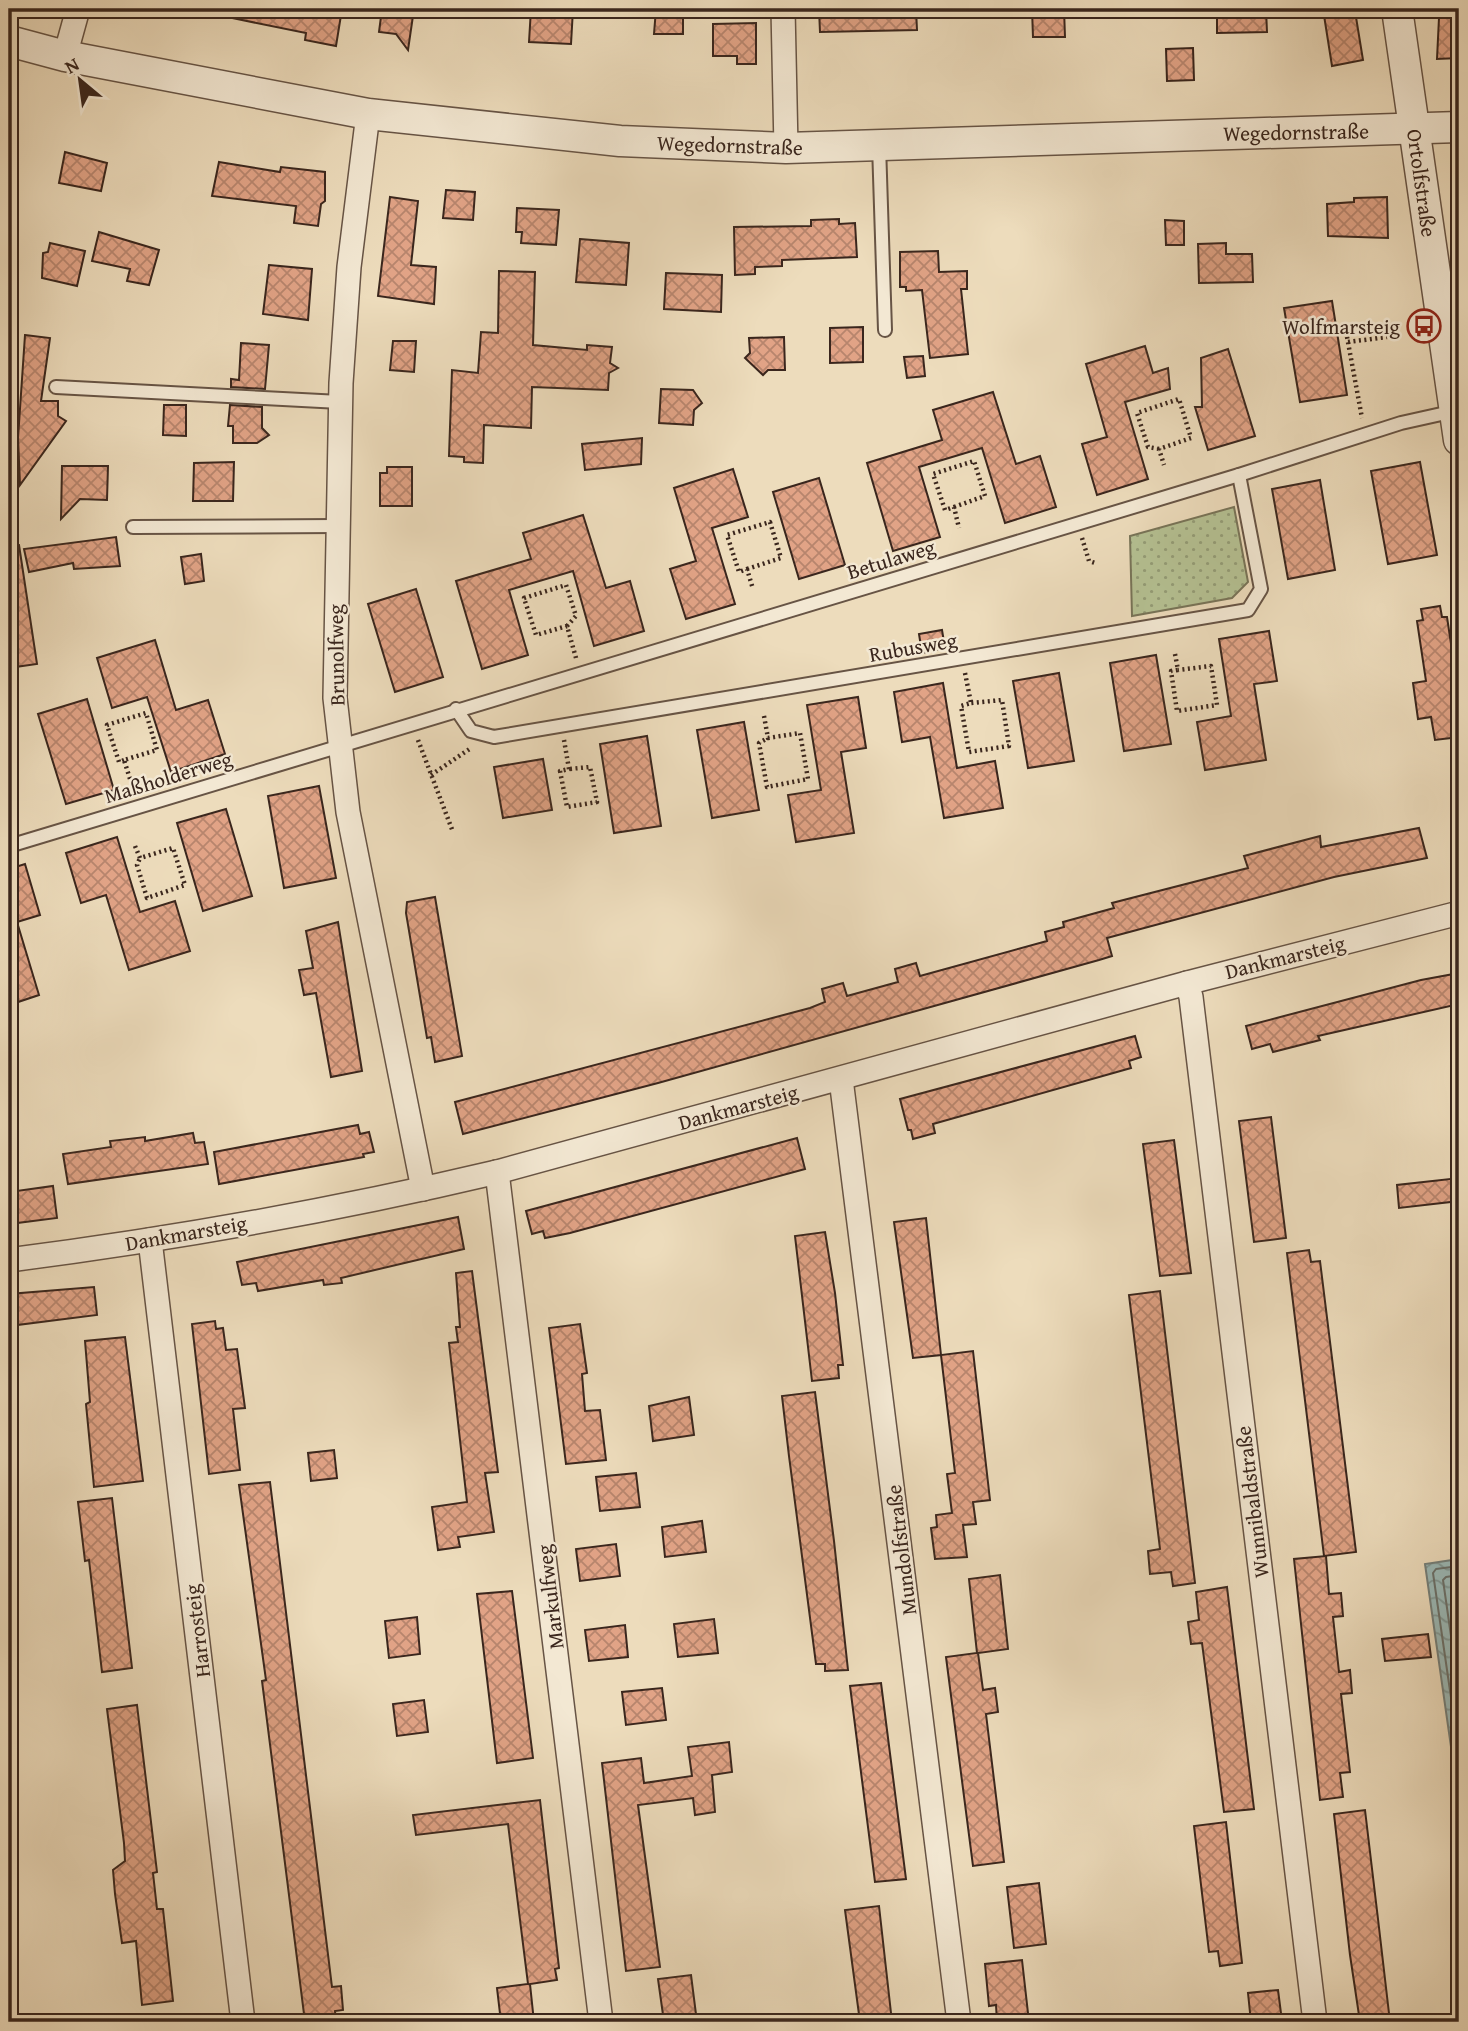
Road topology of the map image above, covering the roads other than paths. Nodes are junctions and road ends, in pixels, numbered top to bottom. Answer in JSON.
{"nodes":[{"id":1,"x":78,"y":9,"type":"edge"},
{"id":2,"x":783,"y":9,"type":"edge"},
{"id":3,"x":1397,"y":9,"type":"edge"},
{"id":4,"x":9,"y":41,"type":"edge"},
{"id":5,"x":65,"y":56,"type":"junction"},
{"id":6,"x":368,"y":114,"type":"junction"},
{"id":7,"x":1459,"y":127,"type":"edge"},
{"id":8,"x":1414,"y":129,"type":"junction"},
{"id":9,"x":879,"y":145,"type":"junction"},
{"id":10,"x":786,"y":148,"type":"junction"},
{"id":11,"x":885,"y":330,"type":"dead end"},
{"id":12,"x":56,"y":387,"type":"dead end"},
{"id":13,"x":340,"y":402,"type":"junction"},
{"id":14,"x":1457,"y":425,"type":"edge"},
{"id":15,"x":1239,"y":475,"type":"junction"},
{"id":16,"x":337,"y":526,"type":"junction"},
{"id":17,"x":133,"y":527,"type":"dead end"},
{"id":18,"x":456,"y":709,"type":"junction"},
{"id":19,"x":339,"y":746,"type":"junction"},
{"id":20,"x":9,"y":846,"type":"edge"},
{"id":21,"x":1459,"y":913,"type":"edge"},
{"id":22,"x":1187,"y":983,"type":"junction"},
{"id":23,"x":841,"y":1079,"type":"junction"},
{"id":24,"x":497,"y":1172,"type":"junction"},
{"id":25,"x":423,"y":1189,"type":"junction"},
{"id":26,"x":150,"y":1240,"type":"junction"},
{"id":27,"x":9,"y":1259,"type":"edge"},
{"id":28,"x":243,"y":2022,"type":"edge"},
{"id":29,"x":601,"y":2022,"type":"edge"},
{"id":30,"x":959,"y":2022,"type":"edge"},
{"id":31,"x":1315,"y":2022,"type":"edge"}],
"edges":[{"from":1,"to":5,"type":"street"},
{"from":2,"to":10,"type":"street"},
{"from":3,"to":8,"type":"street","name":"Ortolfstraße"},
{"from":4,"to":5,"type":"street","name":"Wegedornstraße"},
{"from":5,"to":6,"type":"street","name":"Wegedornstraße"},
{"from":6,"to":10,"type":"street","name":"Wegedornstraße"},
{"from":6,"to":13,"type":"street","name":"Brunolfweg"},
{"from":7,"to":8,"type":"street","name":"Wegedornstraße"},
{"from":8,"to":9,"type":"street","name":"Wegedornstraße"},
{"from":8,"to":14,"type":"street","name":"Ortolfstraße"},
{"from":9,"to":10,"type":"street","name":"Wegedornstraße"},
{"from":9,"to":11,"type":"lane"},
{"from":12,"to":13,"type":"lane"},
{"from":13,"to":16,"type":"street","name":"Brunolfweg"},
{"from":14,"to":15,"type":"lane","name":"Betulaweg"},
{"from":15,"to":18,"type":"lane","name":"Betulaweg"},
{"from":15,"to":18,"type":"lane","name":"Rubusweg"},
{"from":16,"to":17,"type":"lane"},
{"from":16,"to":19,"type":"street","name":"Brunolfweg"},
{"from":18,"to":19,"type":"lane","name":"Betulaweg"},
{"from":19,"to":20,"type":"lane","name":"Maßholderweg"},
{"from":19,"to":25,"type":"street","name":"Brunolfweg"},
{"from":21,"to":22,"type":"street","name":"Dankmarsteig"},
{"from":22,"to":23,"type":"street","name":"Dankmarsteig"},
{"from":22,"to":31,"type":"street","name":"Wunnibaldstraße"},
{"from":23,"to":24,"type":"street","name":"Dankmarsteig"},
{"from":23,"to":30,"type":"street","name":"Mundolfstraße"},
{"from":24,"to":25,"type":"street","name":"Dankmarsteig"},
{"from":24,"to":29,"type":"street","name":"Markulfweg"},
{"from":25,"to":26,"type":"street","name":"Dankmarsteig"},
{"from":26,"to":27,"type":"street","name":"Dankmarsteig"},
{"from":26,"to":28,"type":"street","name":"Harrosteig"}]}
